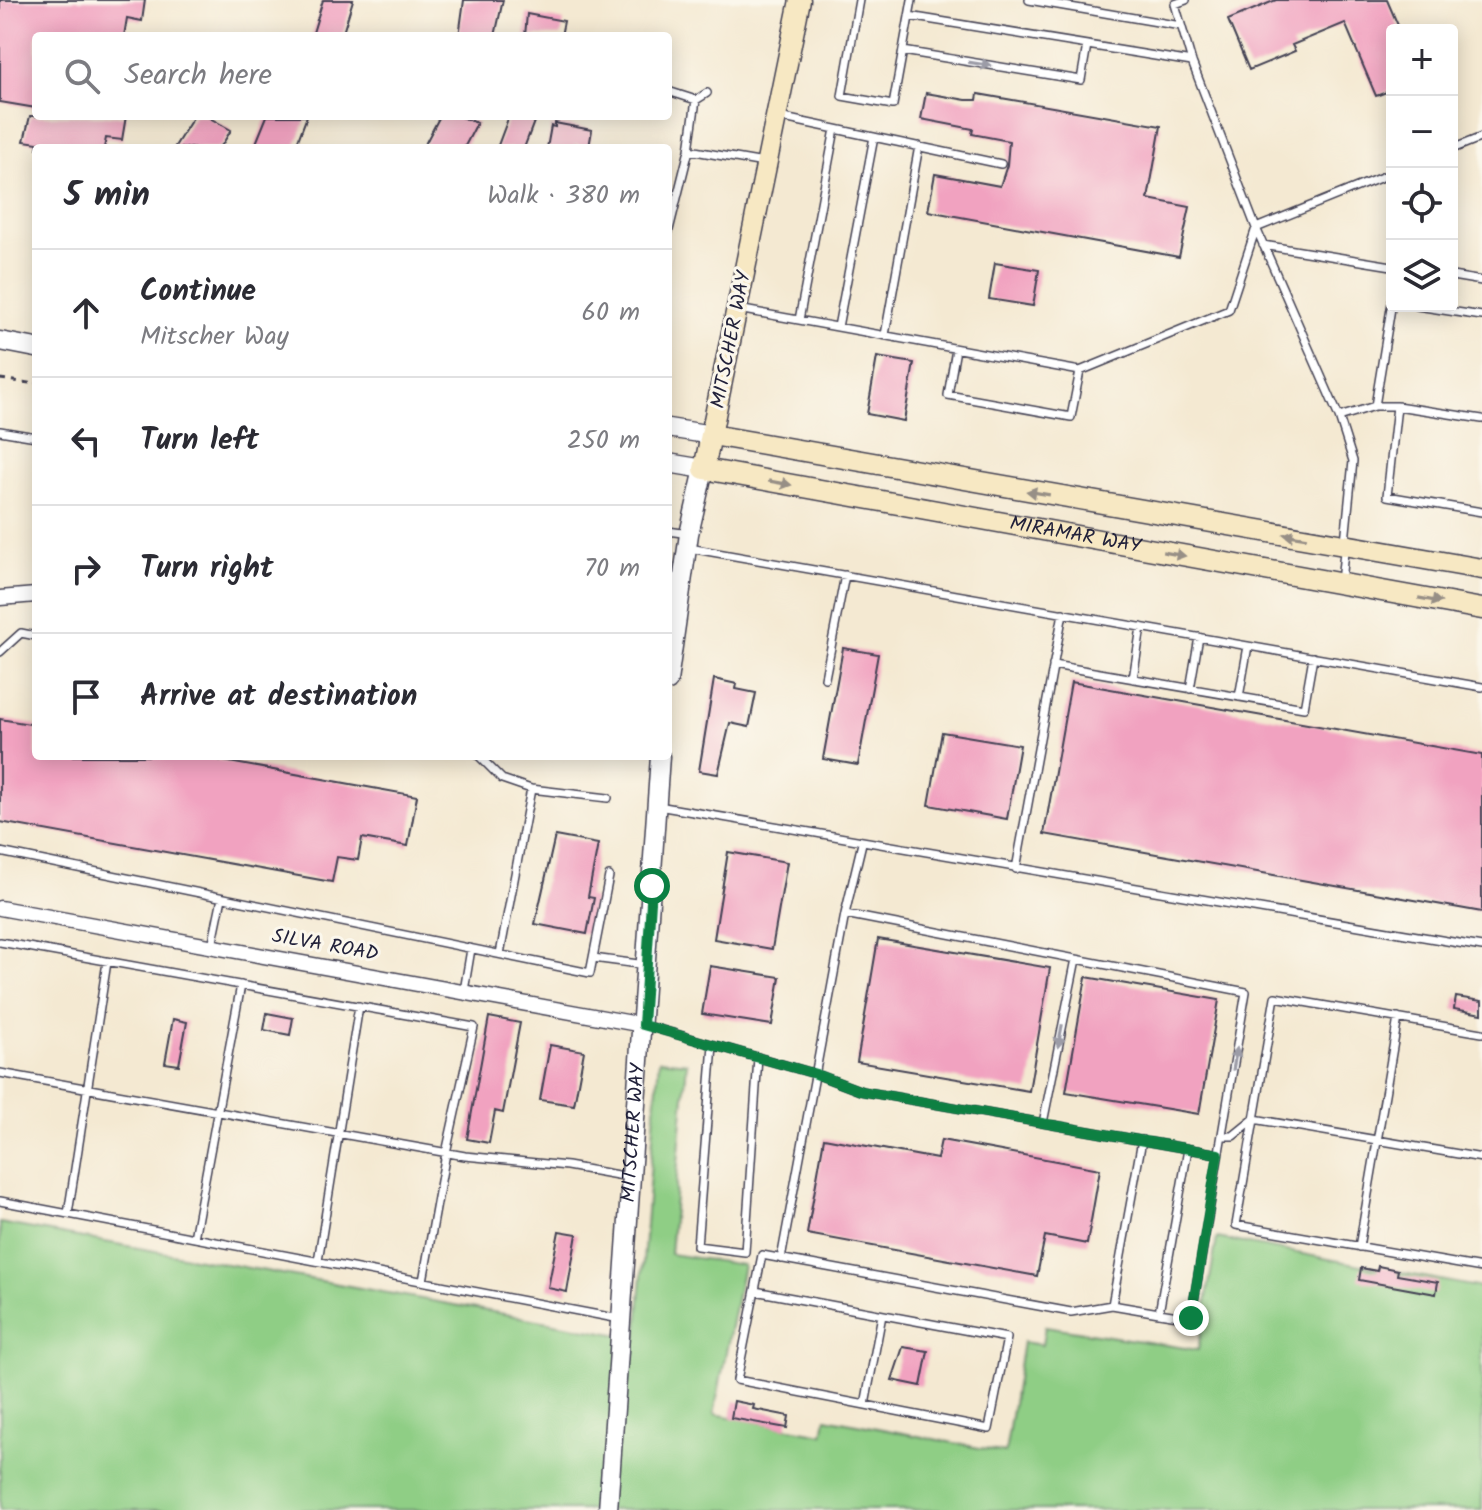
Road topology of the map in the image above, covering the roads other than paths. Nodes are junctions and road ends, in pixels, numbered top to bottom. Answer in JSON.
{"nodes":[{"id":1,"x":800,"y":0,"type":"edge"},
{"id":2,"x":859,"y":0,"type":"edge"},
{"id":3,"x":912,"y":0,"type":"edge"},
{"id":4,"x":1029,"y":0,"type":"edge"},
{"id":5,"x":1186,"y":0,"type":"edge"},
{"id":6,"x":1174,"y":2,"type":"edge"},
{"id":7,"x":909,"y":16,"type":"junction"},
{"id":8,"x":1181,"y":26,"type":"junction"},
{"id":9,"x":1087,"y":45,"type":"junction"},
{"id":10,"x":903,"y":51,"type":"junction"},
{"id":11,"x":1192,"y":62,"type":"junction"},
{"id":12,"x":672,"y":92,"type":"edge"},
{"id":13,"x":707,"y":93,"type":"dead end"},
{"id":14,"x":696,"y":100,"type":"junction"},
{"id":15,"x":777,"y":117,"type":"junction"},
{"id":16,"x":835,"y":129,"type":"junction"},
{"id":17,"x":874,"y":137,"type":"junction"},
{"id":18,"x":1482,"y":137,"type":"edge"},
{"id":19,"x":919,"y":146,"type":"junction"},
{"id":20,"x":1458,"y":147,"type":"edge"},
{"id":21,"x":689,"y":150,"type":"junction"},
{"id":22,"x":767,"y":164,"type":"junction"},
{"id":23,"x":1001,"y":164,"type":"dead end"},
{"id":24,"x":1386,"y":175,"type":"edge"},
{"id":25,"x":672,"y":218,"type":"edge"},
{"id":26,"x":1256,"y":228,"type":"junction"},
{"id":27,"x":1263,"y":245,"type":"junction"},
{"id":28,"x":1386,"y":265,"type":"edge"},
{"id":29,"x":1458,"y":277,"type":"edge"},
{"id":30,"x":1482,"y":281,"type":"edge"},
{"id":31,"x":738,"y":309,"type":"junction"},
{"id":32,"x":1390,"y":312,"type":"edge"},
{"id":33,"x":1456,"y":312,"type":"edge"},
{"id":34,"x":1482,"y":316,"type":"edge"},
{"id":35,"x":799,"y":320,"type":"junction"},
{"id":36,"x":838,"y":327,"type":"junction"},
{"id":37,"x":885,"y":335,"type":"junction"},
{"id":38,"x":0,"y":341,"type":"edge"},
{"id":39,"x":32,"y":347,"type":"edge"},
{"id":40,"x":956,"y":349,"type":"junction"},
{"id":41,"x":1080,"y":371,"type":"junction"},
{"id":42,"x":1375,"y":406,"type":"junction"},
{"id":43,"x":1397,"y":406,"type":"junction"},
{"id":44,"x":1339,"y":417,"type":"junction"},
{"id":45,"x":1482,"y":419,"type":"edge"},
{"id":46,"x":672,"y":429,"type":"edge"},
{"id":47,"x":0,"y":431,"type":"edge"},
{"id":48,"x":712,"y":435,"type":"junction"},
{"id":49,"x":32,"y":436,"type":"edge"},
{"id":50,"x":672,"y":464,"type":"edge"},
{"id":51,"x":704,"y":469,"type":"junction"},
{"id":52,"x":1482,"y":512,"type":"edge"},
{"id":53,"x":672,"y":533,"type":"edge"},
{"id":54,"x":688,"y":541,"type":"junction"},
{"id":55,"x":1348,"y":545,"type":"junction"},
{"id":56,"x":1482,"y":569,"type":"edge"},
{"id":57,"x":845,"y":575,"type":"junction"},
{"id":58,"x":1341,"y":584,"type":"junction"},
{"id":59,"x":32,"y":595,"type":"edge"},
{"id":60,"x":0,"y":598,"type":"edge"},
{"id":61,"x":674,"y":598,"type":"edge"},
{"id":62,"x":1482,"y":609,"type":"edge"},
{"id":63,"x":1063,"y":613,"type":"junction"},
{"id":64,"x":672,"y":624,"type":"edge"},
{"id":65,"x":1141,"y":627,"type":"junction"},
{"id":66,"x":32,"y":635,"type":"edge"},
{"id":67,"x":1199,"y":637,"type":"junction"},
{"id":68,"x":1248,"y":646,"type":"junction"},
{"id":69,"x":0,"y":652,"type":"edge"},
{"id":70,"x":1313,"y":657,"type":"junction"},
{"id":71,"x":1053,"y":665,"type":"junction"},
{"id":72,"x":825,"y":678,"type":"dead end"},
{"id":73,"x":1133,"y":679,"type":"junction"},
{"id":74,"x":1482,"y":687,"type":"edge"},
{"id":75,"x":1190,"y":689,"type":"junction"},
{"id":76,"x":1239,"y":697,"type":"junction"},
{"id":77,"x":483,"y":760,"type":"edge"},
{"id":78,"x":660,"y":760,"type":"edge"},
{"id":79,"x":531,"y":789,"type":"junction"},
{"id":80,"x":608,"y":798,"type":"dead end"},
{"id":81,"x":658,"y":806,"type":"junction"},
{"id":82,"x":862,"y":843,"type":"junction"},
{"id":83,"x":0,"y":852,"type":"edge"},
{"id":84,"x":1016,"y":869,"type":"junction"},
{"id":85,"x":609,"y":876,"type":"dead end"},
{"id":86,"x":222,"y":898,"type":"junction"},
{"id":87,"x":0,"y":908,"type":"edge"},
{"id":88,"x":845,"y":914,"type":"junction"},
{"id":89,"x":0,"y":942,"type":"edge"},
{"id":90,"x":212,"y":946,"type":"junction"},
{"id":91,"x":1482,"y":947,"type":"edge"},
{"id":92,"x":471,"y":949,"type":"junction"},
{"id":93,"x":500,"y":954,"type":"junction"},
{"id":94,"x":593,"y":958,"type":"junction"},
{"id":95,"x":1076,"y":959,"type":"junction"},
{"id":96,"x":107,"y":962,"type":"junction"},
{"id":97,"x":647,"y":965,"type":"junction"},
{"id":98,"x":241,"y":985,"type":"junction"},
{"id":99,"x":464,"y":991,"type":"junction"},
{"id":100,"x":359,"y":1006,"type":"junction"},
{"id":101,"x":1398,"y":1018,"type":"junction"},
{"id":102,"x":643,"y":1025,"type":"junction"},
{"id":103,"x":1482,"y":1033,"type":"edge"},
{"id":104,"x":713,"y":1045,"type":"junction"},
{"id":105,"x":758,"y":1057,"type":"junction"},
{"id":106,"x":0,"y":1073,"type":"edge"},
{"id":107,"x":816,"y":1074,"type":"junction"},
{"id":108,"x":89,"y":1089,"type":"junction"},
{"id":109,"x":216,"y":1110,"type":"junction"},
{"id":110,"x":1254,"y":1119,"type":"junction"},
{"id":111,"x":1043,"y":1123,"type":"junction"},
{"id":112,"x":338,"y":1133,"type":"junction"},
{"id":113,"x":1222,"y":1136,"type":"junction"},
{"id":114,"x":1142,"y":1140,"type":"junction"},
{"id":115,"x":1377,"y":1140,"type":"junction"},
{"id":116,"x":1188,"y":1149,"type":"junction"},
{"id":117,"x":446,"y":1153,"type":"junction"},
{"id":118,"x":1218,"y":1154,"type":"junction"},
{"id":119,"x":1482,"y":1158,"type":"edge"},
{"id":120,"x":632,"y":1178,"type":"junction"},
{"id":121,"x":0,"y":1201,"type":"edge"},
{"id":122,"x":68,"y":1214,"type":"junction"},
{"id":123,"x":194,"y":1238,"type":"junction"},
{"id":124,"x":1359,"y":1247,"type":"junction"},
{"id":125,"x":745,"y":1252,"type":"junction"},
{"id":126,"x":762,"y":1255,"type":"junction"},
{"id":127,"x":781,"y":1259,"type":"junction"},
{"id":128,"x":318,"y":1261,"type":"junction"},
{"id":129,"x":1482,"y":1268,"type":"edge"},
{"id":130,"x":423,"y":1281,"type":"junction"},
{"id":131,"x":755,"y":1291,"type":"junction"},
{"id":132,"x":1112,"y":1305,"type":"junction"},
{"id":133,"x":1159,"y":1313,"type":"junction"},
{"id":134,"x":882,"y":1315,"type":"junction"},
{"id":135,"x":622,"y":1320,"type":"junction"},
{"id":136,"x":865,"y":1405,"type":"junction"},
{"id":137,"x":608,"y":1510,"type":"edge"}],
"edges":[{"from":1,"to":15,"type":"main road","name":"MITSCHER WAY"},
{"from":2,"to":10,"type":"lane"},
{"from":3,"to":7,"type":"lane"},
{"from":4,"to":8,"type":"lane"},
{"from":5,"to":6,"type":"lane"},
{"from":6,"to":8,"type":"lane"},
{"from":7,"to":9,"type":"lane"},
{"from":7,"to":10,"type":"lane"},
{"from":8,"to":11,"type":"lane"},
{"from":10,"to":9,"type":"lane","one_way":true},
{"from":9,"to":11,"type":"lane"},
{"from":11,"to":26,"type":"lane"},
{"from":12,"to":14,"type":"lane"},
{"from":13,"to":14,"type":"lane"},
{"from":14,"to":21,"type":"lane"},
{"from":15,"to":16,"type":"lane"},
{"from":15,"to":22,"type":"main road","name":"MITSCHER WAY"},
{"from":16,"to":17,"type":"lane"},
{"from":16,"to":35,"type":"lane"},
{"from":17,"to":19,"type":"lane"},
{"from":17,"to":36,"type":"lane"},
{"from":18,"to":20,"type":"lane"},
{"from":19,"to":23,"type":"lane"},
{"from":19,"to":37,"type":"lane"},
{"from":21,"to":22,"type":"lane"},
{"from":21,"to":25,"type":"lane"},
{"from":22,"to":31,"type":"main road","name":"MITSCHER WAY"},
{"from":24,"to":26,"type":"lane"},
{"from":26,"to":27,"type":"lane"},
{"from":26,"to":41,"type":"lane"},
{"from":27,"to":28,"type":"lane"},
{"from":27,"to":44,"type":"lane"},
{"from":29,"to":30,"type":"lane"},
{"from":31,"to":35,"type":"lane"},
{"from":31,"to":48,"type":"main road","name":"MITSCHER WAY"},
{"from":32,"to":42,"type":"lane"},
{"from":33,"to":34,"type":"lane"},
{"from":35,"to":36,"type":"lane"},
{"from":36,"to":37,"type":"lane"},
{"from":37,"to":40,"type":"lane"},
{"from":38,"to":39,"type":"street"},
{"from":40,"to":41,"type":"lane"},
{"from":40,"to":41,"type":"lane"},
{"from":42,"to":43,"type":"lane"},
{"from":42,"to":44,"type":"lane"},
{"from":43,"to":45,"type":"lane"},
{"from":43,"to":52,"type":"lane"},
{"from":44,"to":55,"type":"lane"},
{"from":46,"to":48,"type":"street","name":"MIRAMAR WAY"},
{"from":47,"to":49,"type":"lane"},
{"from":48,"to":51,"type":"main road","name":"MITSCHER WAY"},
{"from":55,"to":48,"type":"main road","name":"MIRAMAR WAY","one_way":true},
{"from":50,"to":51,"type":"street","name":"MIRAMAR WAY"},
{"from":51,"to":54,"type":"street","name":"MITSCHER WAY"},
{"from":51,"to":58,"type":"main road","name":"MIRAMAR WAY","one_way":true},
{"from":53,"to":54,"type":"lane"},
{"from":54,"to":57,"type":"lane"},
{"from":54,"to":61,"type":"street","name":"MITSCHER WAY"},
{"from":55,"to":56,"type":"main road","name":"MIRAMAR WAY"},
{"from":55,"to":58,"type":"lane"},
{"from":57,"to":63,"type":"lane"},
{"from":57,"to":72,"type":"lane"},
{"from":58,"to":62,"type":"main road","name":"MIRAMAR WAY","one_way":true},
{"from":59,"to":60,"type":"street"},
{"from":61,"to":64,"type":"street","name":"MITSCHER WAY"},
{"from":63,"to":65,"type":"lane"},
{"from":63,"to":71,"type":"lane"},
{"from":65,"to":67,"type":"lane"},
{"from":65,"to":73,"type":"lane"},
{"from":66,"to":69,"type":"lane"},
{"from":67,"to":68,"type":"lane"},
{"from":67,"to":75,"type":"lane"},
{"from":68,"to":70,"type":"lane"},
{"from":68,"to":76,"type":"lane"},
{"from":70,"to":74,"type":"lane"},
{"from":70,"to":76,"type":"lane"},
{"from":71,"to":73,"type":"lane"},
{"from":71,"to":84,"type":"lane"},
{"from":73,"to":75,"type":"lane"},
{"from":75,"to":76,"type":"lane"},
{"from":77,"to":79,"type":"lane"},
{"from":78,"to":81,"type":"street","name":"MITSCHER WAY"},
{"from":79,"to":80,"type":"lane"},
{"from":79,"to":93,"type":"lane"},
{"from":81,"to":82,"type":"lane"},
{"from":81,"to":97,"type":"street","name":"MITSCHER WAY"},
{"from":82,"to":84,"type":"lane"},
{"from":82,"to":88,"type":"lane"},
{"from":83,"to":86,"type":"lane"},
{"from":84,"to":91,"type":"lane"},
{"from":85,"to":94,"type":"lane"},
{"from":86,"to":90,"type":"lane"},
{"from":86,"to":92,"type":"lane"},
{"from":87,"to":90,"type":"street","name":"SILVA ROAD"},
{"from":88,"to":95,"type":"lane"},
{"from":88,"to":107,"type":"lane"},
{"from":89,"to":96,"type":"lane"},
{"from":90,"to":99,"type":"street","name":"SILVA ROAD"},
{"from":92,"to":93,"type":"lane"},
{"from":92,"to":99,"type":"lane"},
{"from":93,"to":94,"type":"lane"},
{"from":94,"to":97,"type":"lane"},
{"from":95,"to":111,"type":"lane","one_way":true},
{"from":113,"to":95,"type":"lane","one_way":true},
{"from":96,"to":98,"type":"lane"},
{"from":96,"to":108,"type":"lane"},
{"from":97,"to":102,"type":"street","name":"MITSCHER WAY"},
{"from":98,"to":100,"type":"lane"},
{"from":98,"to":109,"type":"lane"},
{"from":99,"to":102,"type":"street","name":"SILVA ROAD"},
{"from":100,"to":112,"type":"lane"},
{"from":100,"to":117,"type":"lane"},
{"from":101,"to":103,"type":"lane"},
{"from":101,"to":110,"type":"lane"},
{"from":101,"to":115,"type":"lane"},
{"from":102,"to":104,"type":"lane"},
{"from":102,"to":120,"type":"street","name":"MITSCHER WAY"},
{"from":104,"to":105,"type":"lane"},
{"from":104,"to":125,"type":"lane"},
{"from":105,"to":107,"type":"lane"},
{"from":105,"to":125,"type":"lane"},
{"from":106,"to":108,"type":"lane"},
{"from":107,"to":111,"type":"lane"},
{"from":107,"to":127,"type":"lane"},
{"from":108,"to":109,"type":"lane"},
{"from":108,"to":122,"type":"lane"},
{"from":109,"to":112,"type":"lane"},
{"from":109,"to":123,"type":"lane"},
{"from":110,"to":113,"type":"lane"},
{"from":110,"to":115,"type":"lane"},
{"from":110,"to":124,"type":"lane"},
{"from":111,"to":114,"type":"lane"},
{"from":112,"to":117,"type":"lane"},
{"from":112,"to":128,"type":"lane"},
{"from":113,"to":118,"type":"lane"},
{"from":114,"to":116,"type":"lane"},
{"from":114,"to":132,"type":"lane"},
{"from":115,"to":119,"type":"lane"},
{"from":115,"to":124,"type":"lane"},
{"from":116,"to":118,"type":"lane"},
{"from":116,"to":133,"type":"lane"},
{"from":117,"to":120,"type":"lane"},
{"from":117,"to":130,"type":"lane"},
{"from":118,"to":133,"type":"lane"},
{"from":120,"to":135,"type":"street","name":"MITSCHER WAY"},
{"from":121,"to":122,"type":"lane"},
{"from":122,"to":123,"type":"lane"},
{"from":123,"to":128,"type":"lane"},
{"from":124,"to":129,"type":"lane"},
{"from":125,"to":126,"type":"lane"},
{"from":126,"to":127,"type":"lane"},
{"from":126,"to":131,"type":"lane"},
{"from":127,"to":132,"type":"lane"},
{"from":128,"to":130,"type":"lane"},
{"from":130,"to":135,"type":"lane"},
{"from":131,"to":134,"type":"lane"},
{"from":131,"to":136,"type":"lane"},
{"from":132,"to":133,"type":"lane"},
{"from":134,"to":136,"type":"lane"},
{"from":134,"to":136,"type":"lane"},
{"from":135,"to":137,"type":"street","name":"MITSCHER WAY"}]}
